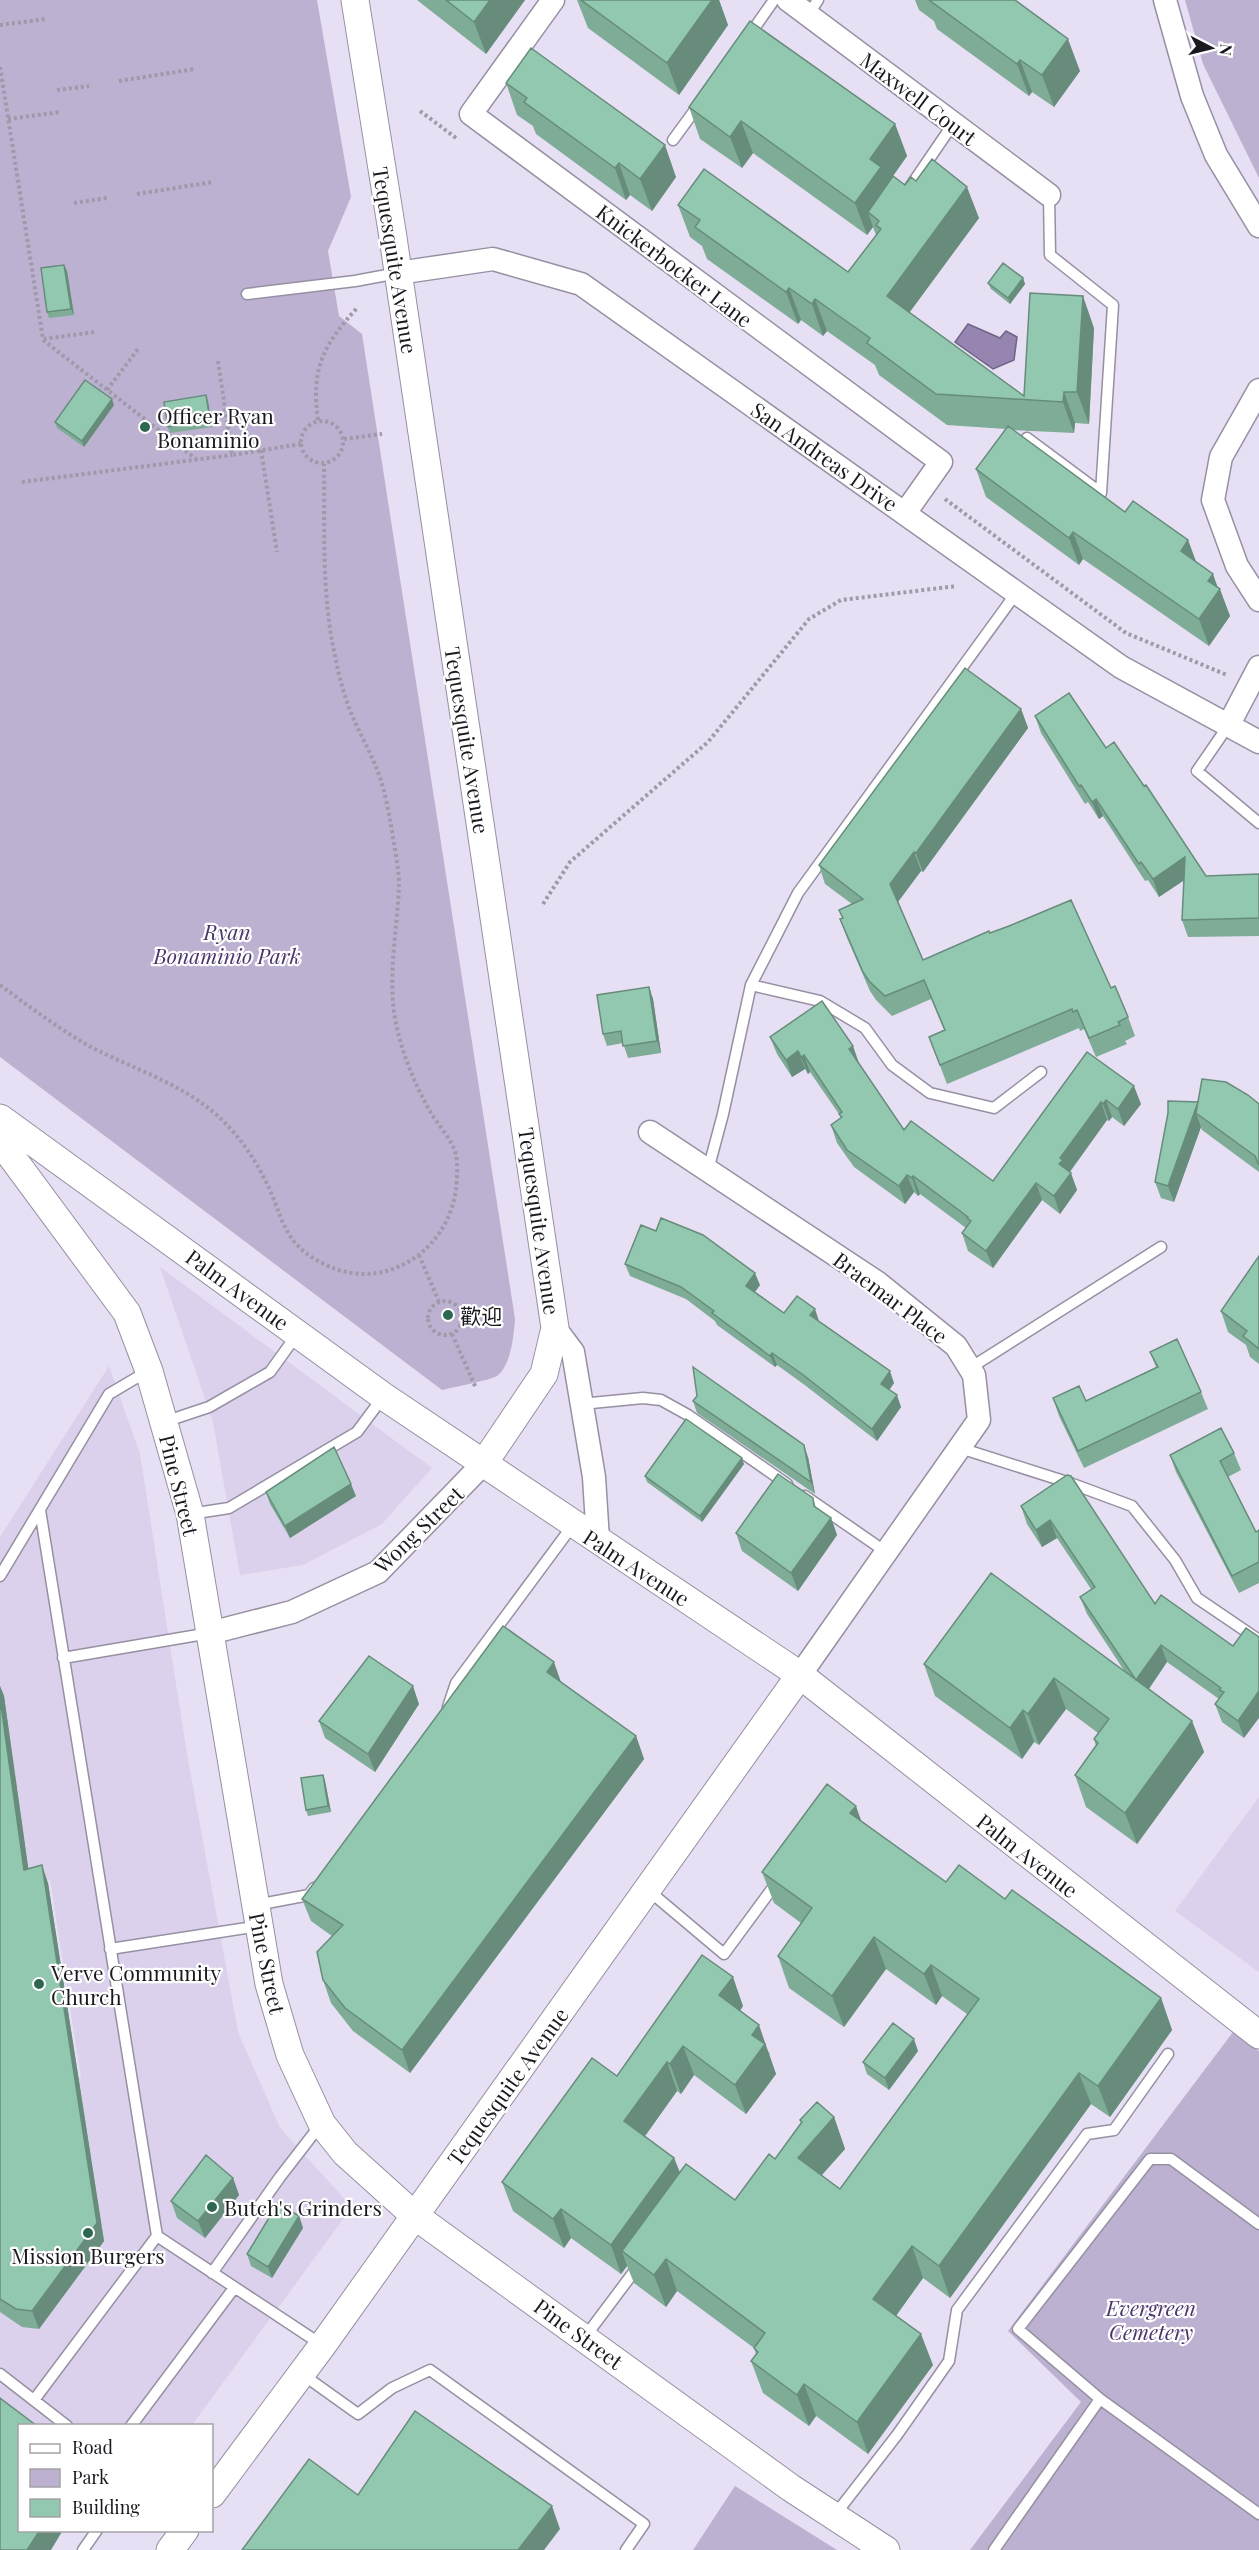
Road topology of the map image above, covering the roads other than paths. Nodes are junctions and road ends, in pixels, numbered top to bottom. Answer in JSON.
{"nodes":[{"id":1,"x":355,"y":0,"type":"edge"},
{"id":2,"x":553,"y":0,"type":"edge"},
{"id":3,"x":774,"y":0,"type":"edge"},
{"id":4,"x":788,"y":0,"type":"edge"},
{"id":5,"x":1165,"y":0,"type":"edge"},
{"id":6,"x":813,"y":7,"type":"edge"},
{"id":7,"x":741,"y":47,"type":"edge"},
{"id":8,"x":707,"y":93,"type":"edge"},
{"id":9,"x":953,"y":124,"type":"junction"},
{"id":10,"x":673,"y":140,"type":"dead end"},
{"id":11,"x":904,"y":195,"type":"edge"},
{"id":12,"x":1049,"y":195,"type":"joint"},
{"id":13,"x":1259,"y":226,"type":"edge"},
{"id":14,"x":398,"y":273,"type":"junction"},
{"id":15,"x":247,"y":294,"type":"dead end"},
{"id":16,"x":1259,"y":390,"type":"edge"},
{"id":17,"x":1027,"y":438,"type":"edge"},
{"id":18,"x":905,"y":513,"type":"junction"},
{"id":19,"x":1017,"y":592,"type":"junction"},
{"id":20,"x":1259,"y":600,"type":"edge"},
{"id":21,"x":1259,"y":667,"type":"edge"},
{"id":22,"x":1228,"y":726,"type":"junction"},
{"id":23,"x":1259,"y":742,"type":"edge"},
{"id":24,"x":1259,"y":823,"type":"edge"},
{"id":25,"x":751,"y":985,"type":"junction"},
{"id":26,"x":1041,"y":1072,"type":"dead end"},
{"id":27,"x":0,"y":1118,"type":"edge"},
{"id":28,"x":650,"y":1132,"type":"dead end"},
{"id":29,"x":0,"y":1141,"type":"edge"},
{"id":30,"x":708,"y":1170,"type":"junction"},
{"id":31,"x":1161,"y":1247,"type":"dead end"},
{"id":32,"x":555,"y":1328,"type":"junction"},
{"id":33,"x":298,"y":1333,"type":"junction"},
{"id":34,"x":970,"y":1368,"type":"junction"},
{"id":35,"x":149,"y":1371,"type":"junction"},
{"id":36,"x":383,"y":1396,"type":"junction"},
{"id":37,"x":581,"y":1404,"type":"junction"},
{"id":38,"x":164,"y":1422,"type":"junction"},
{"id":39,"x":959,"y":1448,"type":"junction"},
{"id":40,"x":484,"y":1463,"type":"junction"},
{"id":41,"x":40,"y":1510,"type":"junction"},
{"id":42,"x":190,"y":1515,"type":"junction"},
{"id":43,"x":573,"y":1525,"type":"junction"},
{"id":44,"x":598,"y":1540,"type":"junction"},
{"id":45,"x":886,"y":1552,"type":"junction"},
{"id":46,"x":0,"y":1576,"type":"edge"},
{"id":47,"x":210,"y":1634,"type":"junction"},
{"id":48,"x":1259,"y":1640,"type":"edge"},
{"id":49,"x":63,"y":1658,"type":"junction"},
{"id":50,"x":800,"y":1675,"type":"junction"},
{"id":51,"x":444,"y":1712,"type":"edge"},
{"id":52,"x":785,"y":1871,"type":"edge"},
{"id":53,"x":320,"y":1879,"type":"edge"},
{"id":54,"x":648,"y":1890,"type":"junction"},
{"id":55,"x":257,"y":1916,"type":"junction"},
{"id":56,"x":110,"y":1949,"type":"junction"},
{"id":57,"x":724,"y":1954,"type":"junction"},
{"id":58,"x":717,"y":1963,"type":"edge"},
{"id":59,"x":1259,"y":2035,"type":"edge"},
{"id":60,"x":1168,"y":2054,"type":"dead end"},
{"id":61,"x":322,"y":2124,"type":"junction"},
{"id":62,"x":415,"y":2216,"type":"junction"},
{"id":63,"x":1259,"y":2224,"type":"edge"},
{"id":64,"x":157,"y":2236,"type":"junction"},
{"id":65,"x":648,"y":2253,"type":"edge"},
{"id":66,"x":212,"y":2273,"type":"junction"},
{"id":67,"x":234,"y":2288,"type":"junction"},
{"id":68,"x":585,"y":2337,"type":"junction"},
{"id":69,"x":322,"y":2346,"type":"junction"},
{"id":70,"x":301,"y":2373,"type":"junction"},
{"id":71,"x":0,"y":2374,"type":"edge"},
{"id":72,"x":1100,"y":2399,"type":"junction"},
{"id":73,"x":34,"y":2400,"type":"junction"},
{"id":74,"x":64,"y":2424,"type":"edge"},
{"id":75,"x":132,"y":2424,"type":"edge"},
{"id":76,"x":213,"y":2493,"type":"edge"},
{"id":77,"x":1259,"y":2514,"type":"edge"},
{"id":78,"x":834,"y":2516,"type":"junction"},
{"id":79,"x":96,"y":2532,"type":"edge"},
{"id":80,"x":184,"y":2532,"type":"edge"},
{"id":81,"x":83,"y":2550,"type":"edge"},
{"id":82,"x":170,"y":2550,"type":"edge"},
{"id":83,"x":626,"y":2550,"type":"edge"},
{"id":84,"x":886,"y":2550,"type":"edge"},
{"id":85,"x":994,"y":2550,"type":"edge"}],
"edges":[{"from":1,"to":14,"type":"street","name":"Tequesquite Avenue"},
{"from":2,"to":18,"type":"street","name":"Knickerbocker Lane"},
{"from":3,"to":7,"type":"lane"},
{"from":4,"to":6,"type":"street","name":"Maxwell Court"},
{"from":5,"to":13,"type":"street"},
{"from":6,"to":9,"type":"street","name":"Maxwell Court"},
{"from":8,"to":10,"type":"lane"},
{"from":9,"to":11,"type":"lane"},
{"from":9,"to":12,"type":"street","name":"Maxwell Court"},
{"from":12,"to":17,"type":"lane"},
{"from":14,"to":15,"type":"lane"},
{"from":14,"to":18,"type":"street","name":"San Andreas Drive"},
{"from":14,"to":32,"type":"street","name":"Tequesquite Avenue"},
{"from":16,"to":20,"type":"street"},
{"from":18,"to":19,"type":"street","name":"San Andreas Drive"},
{"from":19,"to":22,"type":"street","name":"San Andreas Drive"},
{"from":19,"to":25,"type":"lane"},
{"from":21,"to":22,"type":"street"},
{"from":22,"to":23,"type":"street","name":"San Andreas Drive"},
{"from":22,"to":24,"type":"lane"},
{"from":25,"to":26,"type":"lane"},
{"from":25,"to":30,"type":"lane"},
{"from":27,"to":33,"type":"street","name":"Palm Avenue"},
{"from":28,"to":30,"type":"street","name":"Braemar Place"},
{"from":29,"to":35,"type":"street","name":"Pine Street"},
{"from":30,"to":34,"type":"street","name":"Braemar Place"},
{"from":31,"to":34,"type":"lane"},
{"from":32,"to":37,"type":"street"},
{"from":32,"to":40,"type":"street","name":"Tequesquite Avenue"},
{"from":33,"to":36,"type":"street","name":"Palm Avenue"},
{"from":33,"to":38,"type":"lane"},
{"from":34,"to":39,"type":"street","name":"Braemar Place"},
{"from":35,"to":38,"type":"street","name":"Pine Street"},
{"from":35,"to":41,"type":"lane"},
{"from":36,"to":40,"type":"street","name":"Palm Avenue"},
{"from":36,"to":42,"type":"lane"},
{"from":37,"to":44,"type":"street"},
{"from":37,"to":45,"type":"lane"},
{"from":38,"to":42,"type":"street","name":"Pine Street"},
{"from":39,"to":45,"type":"street","name":"Braemar Place"},
{"from":39,"to":48,"type":"lane"},
{"from":40,"to":43,"type":"street","name":"Palm Avenue"},
{"from":40,"to":47,"type":"street","name":"Wong Street"},
{"from":41,"to":46,"type":"lane"},
{"from":41,"to":49,"type":"lane"},
{"from":42,"to":47,"type":"street","name":"Pine Street"},
{"from":43,"to":44,"type":"street","name":"Palm Avenue"},
{"from":43,"to":51,"type":"lane"},
{"from":44,"to":50,"type":"street","name":"Palm Avenue"},
{"from":45,"to":50,"type":"street","name":"Braemar Place"},
{"from":47,"to":49,"type":"lane"},
{"from":47,"to":55,"type":"street","name":"Pine Street"},
{"from":49,"to":56,"type":"lane"},
{"from":50,"to":54,"type":"street","name":"Tequesquite Avenue"},
{"from":50,"to":59,"type":"street","name":"Palm Avenue"},
{"from":52,"to":57,"type":"lane"},
{"from":53,"to":55,"type":"lane"},
{"from":54,"to":57,"type":"lane"},
{"from":54,"to":62,"type":"street","name":"Tequesquite Avenue"},
{"from":55,"to":56,"type":"lane"},
{"from":55,"to":61,"type":"street","name":"Pine Street"},
{"from":56,"to":64,"type":"lane"},
{"from":57,"to":58,"type":"lane"},
{"from":60,"to":78,"type":"lane"},
{"from":61,"to":62,"type":"street","name":"Pine Street"},
{"from":61,"to":66,"type":"lane"},
{"from":62,"to":68,"type":"street","name":"Pine Street"},
{"from":62,"to":69,"type":"street","name":"Tequesquite Avenue"},
{"from":63,"to":72,"type":"lane"},
{"from":64,"to":66,"type":"lane"},
{"from":64,"to":73,"type":"lane"},
{"from":65,"to":68,"type":"lane"},
{"from":66,"to":67,"type":"lane"},
{"from":67,"to":69,"type":"lane"},
{"from":67,"to":75,"type":"lane"},
{"from":68,"to":78,"type":"street","name":"Pine Street"},
{"from":69,"to":70,"type":"street","name":"Tequesquite Avenue"},
{"from":70,"to":76,"type":"street","name":"Tequesquite Avenue"},
{"from":70,"to":83,"type":"lane"},
{"from":71,"to":73,"type":"lane"},
{"from":72,"to":77,"type":"lane"},
{"from":72,"to":85,"type":"lane"},
{"from":73,"to":74,"type":"lane"},
{"from":78,"to":84,"type":"street","name":"Pine Street"},
{"from":79,"to":81,"type":"lane"},
{"from":80,"to":82,"type":"street"}]}
